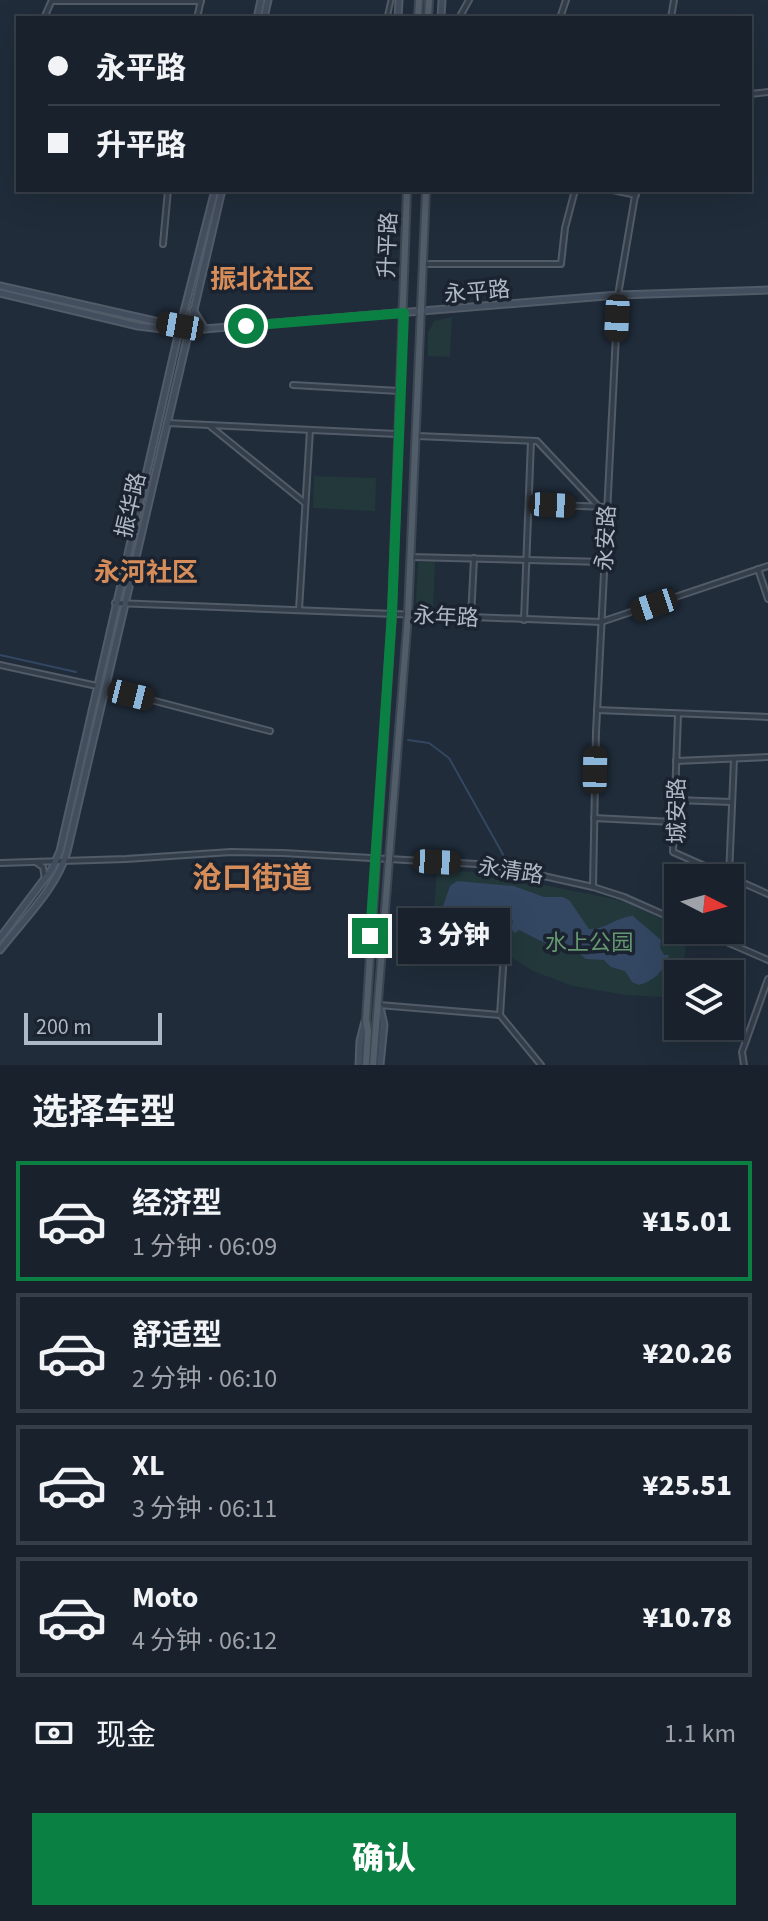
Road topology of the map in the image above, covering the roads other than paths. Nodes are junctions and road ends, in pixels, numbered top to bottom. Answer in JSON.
{"nodes":[{"id":1,"x":52,"y":0,"type":"edge"},
{"id":2,"x":201,"y":0,"type":"edge"},
{"id":3,"x":168,"y":192,"type":"edge"},
{"id":4,"x":214,"y":192,"type":"edge"},
{"id":5,"x":222,"y":192,"type":"edge"},
{"id":6,"x":407,"y":192,"type":"edge"},
{"id":7,"x":426,"y":192,"type":"edge"},
{"id":8,"x":574,"y":192,"type":"edge"},
{"id":9,"x":636,"y":193,"type":"edge"},
{"id":10,"x":163,"y":244,"type":"dead end"},
{"id":11,"x":423,"y":264,"type":"junction"},
{"id":12,"x":0,"y":286,"type":"edge"},
{"id":13,"x":768,"y":290,"type":"edge"},
{"id":14,"x":0,"y":293,"type":"edge"},
{"id":15,"x":618,"y":295,"type":"junction"},
{"id":16,"x":193,"y":310,"type":"junction"},
{"id":17,"x":421,"y":312,"type":"junction"},
{"id":18,"x":404,"y":313,"type":"junction"},
{"id":19,"x":179,"y":329,"type":"junction"},
{"id":20,"x":206,"y":329,"type":"junction"},
{"id":21,"x":190,"y":331,"type":"junction"},
{"id":22,"x":293,"y":385,"type":"dead end"},
{"id":23,"x":401,"y":391,"type":"junction"},
{"id":24,"x":167,"y":423,"type":"junction"},
{"id":25,"x":209,"y":425,"type":"junction"},
{"id":26,"x":310,"y":430,"type":"junction"},
{"id":27,"x":400,"y":434,"type":"junction"},
{"id":28,"x":414,"y":435,"type":"junction"},
{"id":29,"x":531,"y":441,"type":"junction"},
{"id":30,"x":305,"y":503,"type":"junction"},
{"id":31,"x":528,"y":504,"type":"junction"},
{"id":32,"x":599,"y":507,"type":"junction"},
{"id":33,"x":606,"y":507,"type":"junction"},
{"id":34,"x":410,"y":557,"type":"junction"},
{"id":35,"x":474,"y":558,"type":"junction"},
{"id":36,"x":526,"y":559,"type":"junction"},
{"id":37,"x":604,"y":562,"type":"junction"},
{"id":38,"x":768,"y":566,"type":"edge"},
{"id":39,"x":758,"y":569,"type":"junction"},
{"id":40,"x":768,"y":599,"type":"edge"},
{"id":41,"x":115,"y":603,"type":"junction"},
{"id":42,"x":123,"y":603,"type":"junction"},
{"id":43,"x":299,"y":610,"type":"junction"},
{"id":44,"x":392,"y":613,"type":"junction"},
{"id":45,"x":408,"y":615,"type":"junction"},
{"id":46,"x":471,"y":617,"type":"junction"},
{"id":47,"x":524,"y":620,"type":"junction"},
{"id":48,"x":601,"y":622,"type":"junction"},
{"id":49,"x":0,"y":665,"type":"edge"},
{"id":50,"x":97,"y":686,"type":"junction"},
{"id":51,"x":105,"y":688,"type":"junction"},
{"id":52,"x":597,"y":710,"type":"junction"},
{"id":53,"x":678,"y":715,"type":"junction"},
{"id":54,"x":768,"y":717,"type":"edge"},
{"id":55,"x":270,"y":731,"type":"dead end"},
{"id":56,"x":768,"y":757,"type":"edge"},
{"id":57,"x":734,"y":759,"type":"junction"},
{"id":58,"x":676,"y":761,"type":"junction"},
{"id":59,"x":674,"y":800,"type":"junction"},
{"id":60,"x":732,"y":802,"type":"junction"},
{"id":61,"x":594,"y":818,"type":"junction"},
{"id":62,"x":673,"y":822,"type":"junction"},
{"id":63,"x":377,"y":858,"type":"junction"},
{"id":64,"x":390,"y":859,"type":"junction"},
{"id":65,"x":36,"y":861,"type":"junction"},
{"id":66,"x":56,"y":862,"type":"junction"},
{"id":67,"x":64,"y":862,"type":"junction"},
{"id":68,"x":0,"y":863,"type":"edge"},
{"id":69,"x":700,"y":864,"type":"edge"},
{"id":70,"x":730,"y":864,"type":"edge"},
{"id":71,"x":45,"y":879,"type":"junction"},
{"id":72,"x":744,"y":884,"type":"edge"},
{"id":73,"x":593,"y":887,"type":"junction"},
{"id":74,"x":768,"y":894,"type":"edge"},
{"id":75,"x":664,"y":915,"type":"edge"},
{"id":76,"x":0,"y":938,"type":"edge"},
{"id":77,"x":731,"y":944,"type":"edge"},
{"id":78,"x":0,"y":950,"type":"edge"},
{"id":79,"x":504,"y":953,"type":"dead end"},
{"id":80,"x":768,"y":960,"type":"edge"},
{"id":81,"x":768,"y":979,"type":"edge"},
{"id":82,"x":379,"y":1005,"type":"junction"},
{"id":83,"x":500,"y":1015,"type":"junction"},
{"id":84,"x":366,"y":1020,"type":"junction"},
{"id":85,"x":359,"y":1065,"type":"edge"},
{"id":86,"x":366,"y":1065,"type":"edge"},
{"id":87,"x":373,"y":1065,"type":"edge"},
{"id":88,"x":380,"y":1065,"type":"edge"},
{"id":89,"x":541,"y":1065,"type":"edge"},
{"id":90,"x":744,"y":1065,"type":"edge"}],
"edges":[{"from":1,"to":2,"type":"street"},
{"from":3,"to":10,"type":"street"},
{"from":4,"to":19,"type":"main road","name":"振华路"},
{"from":5,"to":16,"type":"main road","name":"振华路"},
{"from":6,"to":18,"type":"main road","name":"升平路"},
{"from":7,"to":11,"type":"main road","name":"升平路"},
{"from":8,"to":11,"type":"street"},
{"from":9,"to":15,"type":"street","name":"永安路"},
{"from":11,"to":17,"type":"main road","name":"升平路"},
{"from":12,"to":19,"type":"main road","name":"永平路"},
{"from":13,"to":15,"type":"main road","name":"永平路"},
{"from":14,"to":19,"type":"main road","name":"永平路"},
{"from":15,"to":17,"type":"main road","name":"永平路"},
{"from":15,"to":33,"type":"street","name":"永安路"},
{"from":16,"to":20,"type":"main road"},
{"from":16,"to":21,"type":"main road","name":"振华路"},
{"from":17,"to":18,"type":"main road","name":"永平路"},
{"from":17,"to":28,"type":"main road","name":"升平路"},
{"from":18,"to":20,"type":"main road","name":"永平路"},
{"from":18,"to":23,"type":"main road","name":"升平路"},
{"from":19,"to":21,"type":"main road","name":"永平路"},
{"from":19,"to":41,"type":"main road","name":"振华路"},
{"from":20,"to":21,"type":"main road","name":"永平路"},
{"from":21,"to":24,"type":"main road","name":"振华路"},
{"from":22,"to":23,"type":"street"},
{"from":23,"to":27,"type":"main road","name":"升平路"},
{"from":24,"to":25,"type":"street"},
{"from":24,"to":42,"type":"main road","name":"振华路"},
{"from":25,"to":26,"type":"street"},
{"from":25,"to":30,"type":"street"},
{"from":26,"to":27,"type":"street"},
{"from":26,"to":30,"type":"street"},
{"from":27,"to":44,"type":"main road","name":"升平路"},
{"from":28,"to":29,"type":"street"},
{"from":28,"to":34,"type":"main road","name":"升平路"},
{"from":29,"to":31,"type":"street"},
{"from":29,"to":32,"type":"street"},
{"from":30,"to":43,"type":"street"},
{"from":31,"to":32,"type":"street"},
{"from":31,"to":36,"type":"street"},
{"from":32,"to":33,"type":"street"},
{"from":33,"to":37,"type":"street","name":"永安路"},
{"from":34,"to":35,"type":"street"},
{"from":34,"to":45,"type":"main road","name":"升平路"},
{"from":35,"to":36,"type":"street"},
{"from":35,"to":46,"type":"street"},
{"from":36,"to":37,"type":"street"},
{"from":36,"to":47,"type":"street"},
{"from":37,"to":48,"type":"street","name":"永安路"},
{"from":38,"to":39,"type":"street","name":"永年路"},
{"from":39,"to":40,"type":"street"},
{"from":39,"to":48,"type":"street","name":"永年路"},
{"from":41,"to":42,"type":"street","name":"永年路"},
{"from":41,"to":50,"type":"main road","name":"振华路"},
{"from":42,"to":43,"type":"street","name":"永年路"},
{"from":42,"to":51,"type":"main road","name":"振华路"},
{"from":43,"to":44,"type":"street","name":"永年路"},
{"from":44,"to":45,"type":"street","name":"永年路"},
{"from":44,"to":63,"type":"main road","name":"升平路"},
{"from":45,"to":46,"type":"street","name":"永年路"},
{"from":45,"to":64,"type":"main road","name":"升平路"},
{"from":46,"to":47,"type":"street","name":"永年路"},
{"from":47,"to":48,"type":"street","name":"永年路"},
{"from":48,"to":52,"type":"street","name":"永安路"},
{"from":49,"to":50,"type":"street"},
{"from":50,"to":66,"type":"main road","name":"振华路"},
{"from":51,"to":55,"type":"street"},
{"from":51,"to":67,"type":"main road","name":"振华路"},
{"from":52,"to":53,"type":"street"},
{"from":52,"to":61,"type":"street","name":"永安路"},
{"from":53,"to":54,"type":"street"},
{"from":53,"to":58,"type":"street","name":"城安路"},
{"from":56,"to":57,"type":"street"},
{"from":57,"to":58,"type":"street"},
{"from":57,"to":60,"type":"street"},
{"from":58,"to":59,"type":"street","name":"城安路"},
{"from":59,"to":60,"type":"street"},
{"from":59,"to":62,"type":"street","name":"城安路"},
{"from":60,"to":70,"type":"street"},
{"from":61,"to":62,"type":"street"},
{"from":61,"to":73,"type":"street","name":"永安路"},
{"from":62,"to":69,"type":"street","name":"城安路"},
{"from":63,"to":64,"type":"street","name":"永清路"},
{"from":63,"to":67,"type":"street","name":"永清路"},
{"from":63,"to":84,"type":"main road","name":"升平路"},
{"from":64,"to":73,"type":"street","name":"永清路"},
{"from":64,"to":82,"type":"main road","name":"升平路"},
{"from":65,"to":66,"type":"street","name":"永清路"},
{"from":65,"to":68,"type":"street","name":"永清路"},
{"from":65,"to":71,"type":"street"},
{"from":66,"to":67,"type":"street","name":"永清路"},
{"from":66,"to":71,"type":"main road","name":"振华路"},
{"from":67,"to":78,"type":"main road","name":"振华路"},
{"from":71,"to":76,"type":"main road","name":"振华路"},
{"from":72,"to":74,"type":"street","name":"城安路"},
{"from":73,"to":75,"type":"street","name":"永清路"},
{"from":77,"to":80,"type":"street"},
{"from":79,"to":83,"type":"street"},
{"from":81,"to":90,"type":"street"},
{"from":82,"to":83,"type":"street"},
{"from":82,"to":87,"type":"main road","name":"升平路"},
{"from":82,"to":88,"type":"main road"},
{"from":83,"to":89,"type":"street"},
{"from":84,"to":85,"type":"main road"},
{"from":84,"to":86,"type":"main road","name":"升平路"}]}
